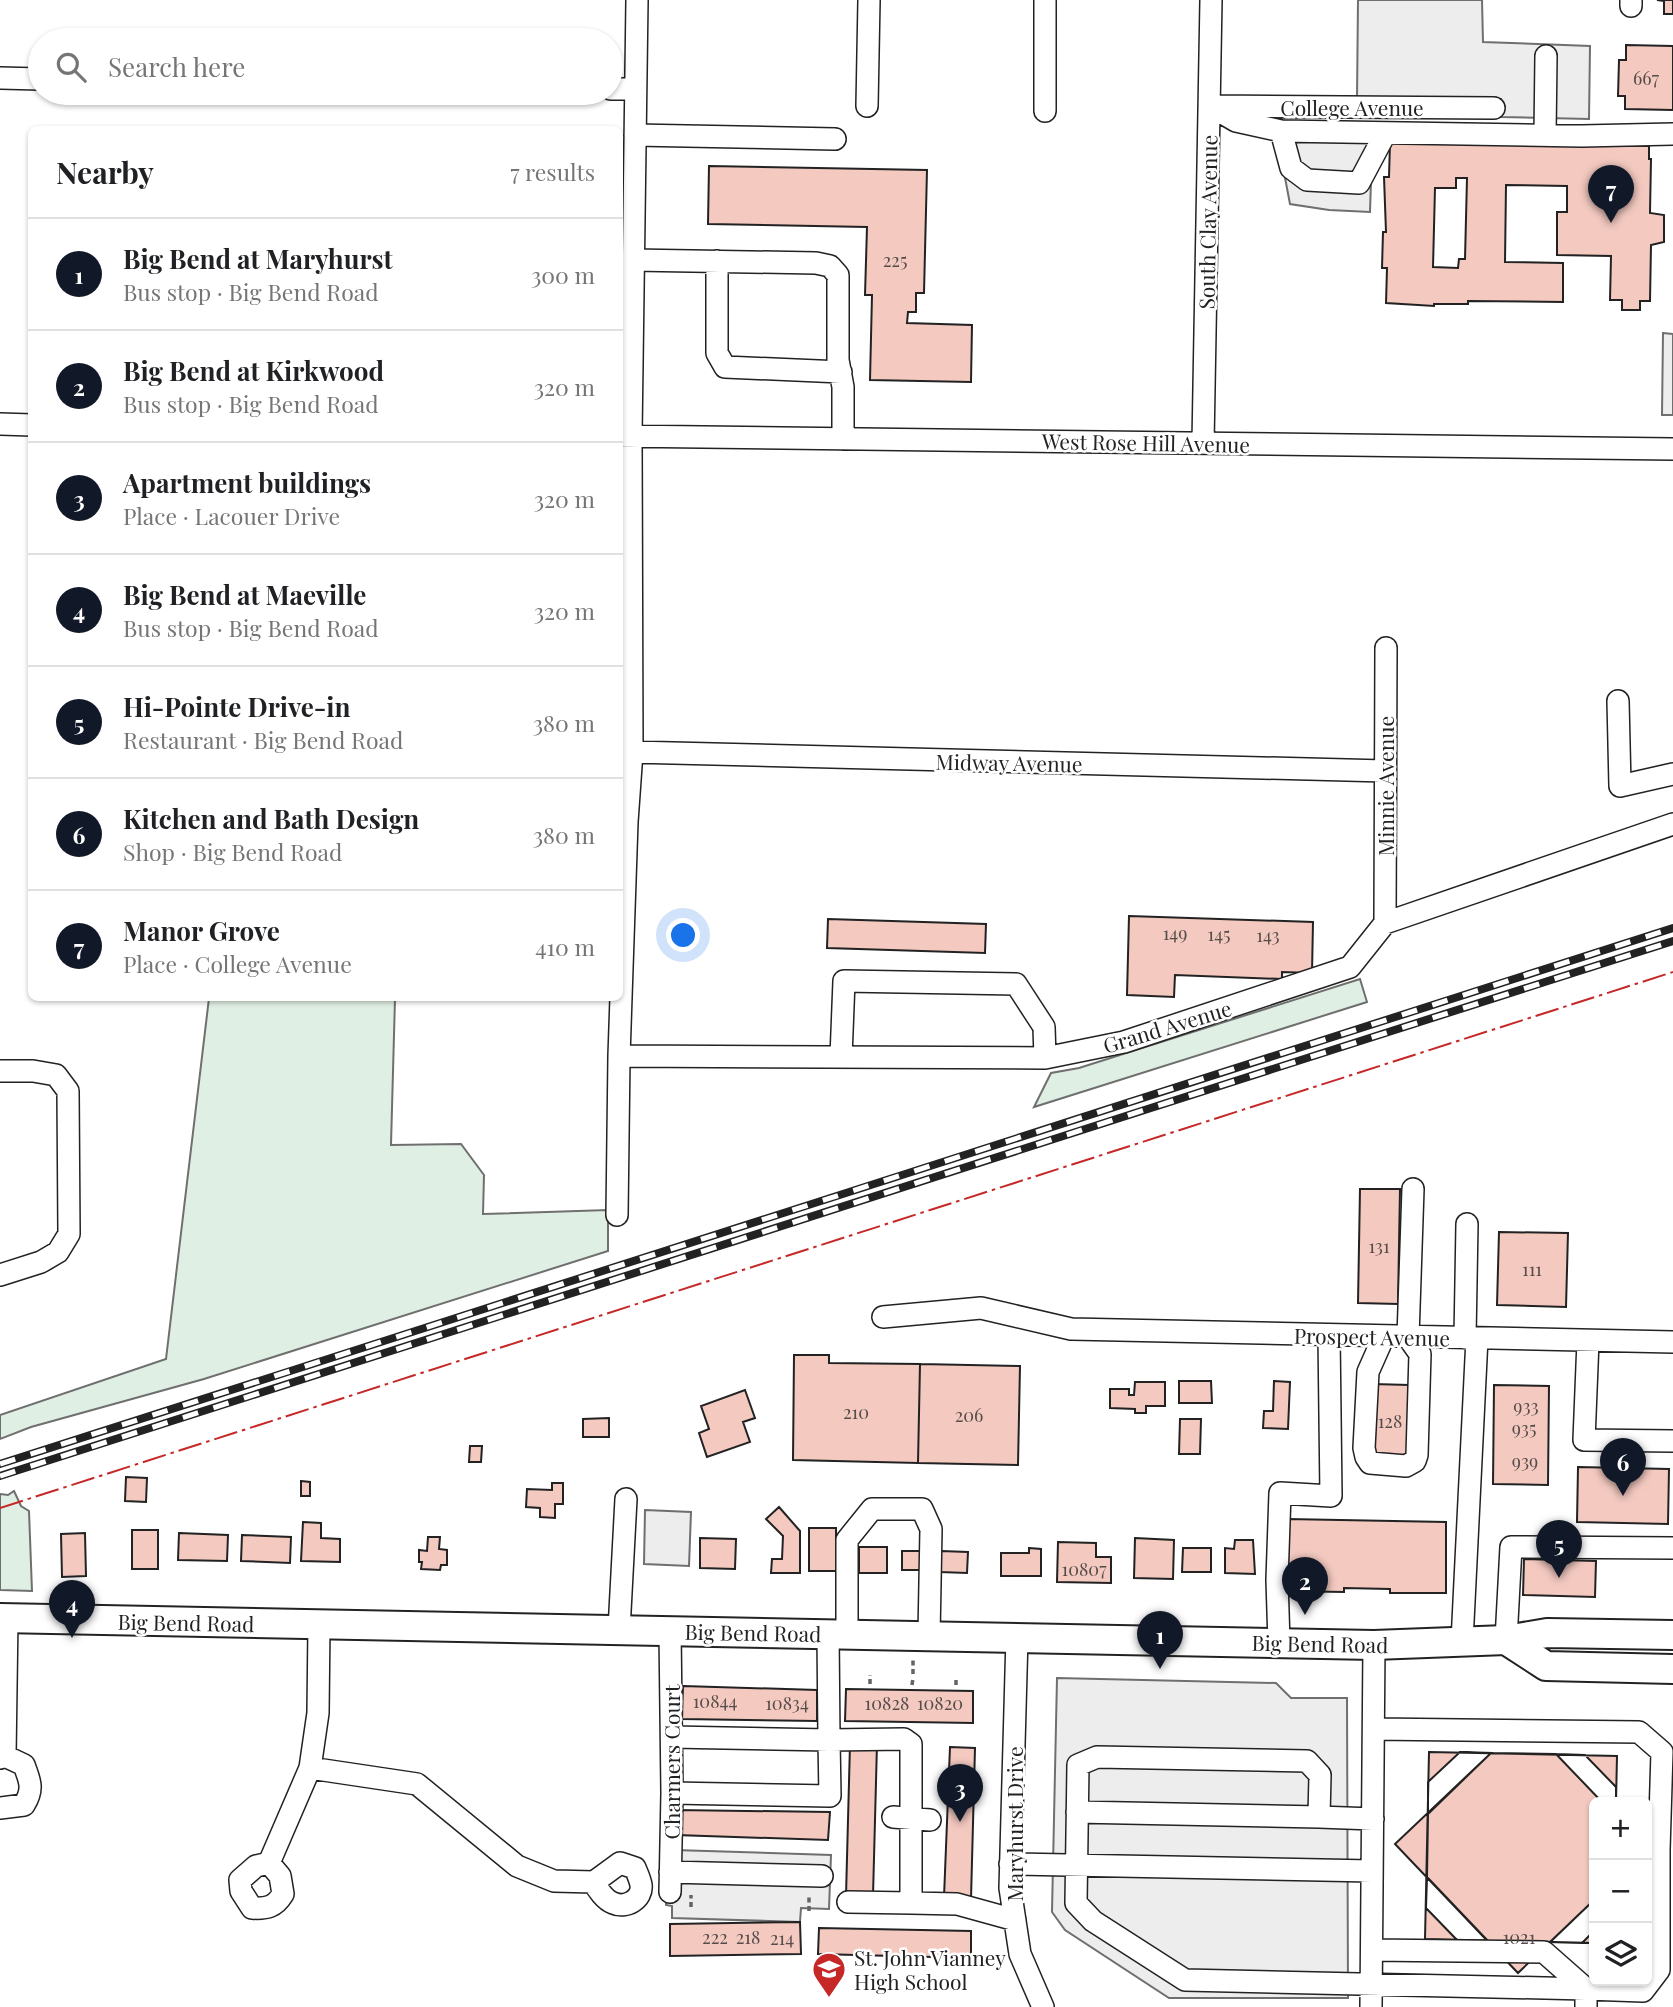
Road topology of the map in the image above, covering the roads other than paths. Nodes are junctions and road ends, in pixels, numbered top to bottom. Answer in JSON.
{"nodes":[{"id":1,"x":638,"y":0,"type":"edge"},
{"id":2,"x":869,"y":0,"type":"edge"},
{"id":3,"x":1045,"y":0,"type":"edge"},
{"id":4,"x":1211,"y":0,"type":"edge"},
{"id":5,"x":1546,"y":56,"type":"dead end"},
{"id":6,"x":0,"y":78,"type":"edge"},
{"id":7,"x":28,"y":79,"type":"edge"},
{"id":8,"x":623,"y":89,"type":"edge"},
{"id":9,"x":635,"y":89,"type":"junction"},
{"id":10,"x":867,"y":106,"type":"dead end"},
{"id":11,"x":1210,"y":106,"type":"junction"},
{"id":12,"x":1045,"y":111,"type":"dead end"},
{"id":13,"x":1281,"y":131,"type":"junction"},
{"id":14,"x":1385,"y":134,"type":"junction"},
{"id":15,"x":1473,"y":134,"type":"junction"},
{"id":16,"x":1673,"y":134,"type":"edge"},
{"id":17,"x":635,"y":135,"type":"junction"},
{"id":18,"x":1545,"y":135,"type":"junction"},
{"id":19,"x":835,"y":139,"type":"dead end"},
{"id":20,"x":633,"y":260,"type":"junction"},
{"id":21,"x":717,"y":261,"type":"junction"},
{"id":22,"x":841,"y":372,"type":"junction"},
{"id":23,"x":0,"y":424,"type":"edge"},
{"id":24,"x":28,"y":425,"type":"edge"},
{"id":25,"x":625,"y":436,"type":"edge"},
{"id":26,"x":843,"y":439,"type":"junction"},
{"id":27,"x":1203,"y":443,"type":"junction"},
{"id":28,"x":1673,"y":449,"type":"edge"},
{"id":29,"x":1386,"y":648,"type":"dead end"},
{"id":30,"x":1618,"y":701,"type":"dead end"},
{"id":31,"x":632,"y":752,"type":"junction"},
{"id":32,"x":1385,"y":771,"type":"junction"},
{"id":33,"x":1673,"y":774,"type":"edge"},
{"id":34,"x":623,"y":822,"type":"edge"},
{"id":35,"x":1673,"y":824,"type":"edge"},
{"id":36,"x":1385,"y":923,"type":"junction"},
{"id":37,"x":620,"y":1001,"type":"edge"},
{"id":38,"x":619,"y":1056,"type":"junction"},
{"id":39,"x":841,"y":1057,"type":"junction"},
{"id":40,"x":1045,"y":1058,"type":"junction"},
{"id":41,"x":0,"y":1071,"type":"edge"},
{"id":42,"x":1413,"y":1189,"type":"dead end"},
{"id":43,"x":617,"y":1215,"type":"dead end"},
{"id":44,"x":1467,"y":1224,"type":"dead end"},
{"id":45,"x":0,"y":1275,"type":"edge"},
{"id":46,"x":883,"y":1317,"type":"dead end"},
{"id":47,"x":1329,"y":1335,"type":"junction"},
{"id":48,"x":1384,"y":1336,"type":"junction"},
{"id":49,"x":1408,"y":1337,"type":"junction"},
{"id":50,"x":1471,"y":1338,"type":"junction"},
{"id":51,"x":1588,"y":1340,"type":"junction"},
{"id":52,"x":1673,"y":1342,"type":"edge"},
{"id":53,"x":1673,"y":1441,"type":"edge"},
{"id":54,"x":625,"y":1499,"type":"dead end"},
{"id":55,"x":1673,"y":1548,"type":"edge"},
{"id":56,"x":4,"y":1618,"type":"edge"},
{"id":57,"x":319,"y":1625,"type":"junction"},
{"id":58,"x":619,"y":1630,"type":"junction"},
{"id":59,"x":670,"y":1631,"type":"junction"},
{"id":60,"x":837,"y":1633,"type":"junction"},
{"id":61,"x":1672,"y":1635,"type":"edge"},
{"id":62,"x":1017,"y":1637,"type":"junction"},
{"id":63,"x":1506,"y":1640,"type":"junction"},
{"id":64,"x":1462,"y":1642,"type":"junction"},
{"id":65,"x":1279,"y":1643,"type":"junction"},
{"id":66,"x":1374,"y":1645,"type":"junction"},
{"id":67,"x":921,"y":1646,"type":"junction"},
{"id":68,"x":1629,"y":1668,"type":"junction"},
{"id":69,"x":1673,"y":1669,"type":"edge"},
{"id":70,"x":1673,"y":1688,"type":"edge"},
{"id":71,"x":1374,"y":1729,"type":"junction"},
{"id":72,"x":671,"y":1737,"type":"junction"},
{"id":73,"x":829,"y":1740,"type":"junction"},
{"id":74,"x":2,"y":1757,"type":"edge"},
{"id":75,"x":310,"y":1768,"type":"junction"},
{"id":76,"x":672,"y":1793,"type":"junction"},
{"id":77,"x":1653,"y":1805,"type":"edge"},
{"id":78,"x":0,"y":1808,"type":"edge"},
{"id":79,"x":1077,"y":1812,"type":"junction"},
{"id":80,"x":1319,"y":1817,"type":"junction"},
{"id":81,"x":1373,"y":1819,"type":"junction"},
{"id":82,"x":269,"y":1863,"type":"dead end"},
{"id":83,"x":1010,"y":1864,"type":"junction"},
{"id":84,"x":1076,"y":1865,"type":"junction"},
{"id":85,"x":1373,"y":1871,"type":"junction"},
{"id":86,"x":822,"y":1876,"type":"dead end"},
{"id":87,"x":594,"y":1882,"type":"dead end"},
{"id":88,"x":1653,"y":1892,"type":"edge"},
{"id":89,"x":848,"y":1902,"type":"dead end"},
{"id":90,"x":911,"y":1903,"type":"junction"},
{"id":91,"x":1015,"y":1920,"type":"junction"},
{"id":92,"x":1372,"y":1950,"type":"junction"},
{"id":93,"x":1371,"y":1983,"type":"junction"},
{"id":94,"x":1586,"y":1998,"type":"edge"},
{"id":95,"x":1042,"y":2007,"type":"edge"},
{"id":96,"x":1371,"y":2007,"type":"edge"}],
"edges":[{"from":1,"to":9,"type":"street"},
{"from":2,"to":10,"type":"street"},
{"from":3,"to":12,"type":"street"},
{"from":4,"to":11,"type":"street","name":"South Clay Avenue"},
{"from":5,"to":18,"type":"street"},
{"from":6,"to":7,"type":"street"},
{"from":8,"to":9,"type":"street"},
{"from":9,"to":17,"type":"street"},
{"from":11,"to":13,"type":"street"},
{"from":11,"to":15,"type":"street","name":"College Avenue"},
{"from":11,"to":27,"type":"street","name":"South Clay Avenue"},
{"from":13,"to":14,"type":"street"},
{"from":13,"to":14,"type":"street"},
{"from":14,"to":15,"type":"street"},
{"from":15,"to":18,"type":"street"},
{"from":16,"to":18,"type":"street"},
{"from":17,"to":19,"type":"street"},
{"from":17,"to":20,"type":"street"},
{"from":20,"to":21,"type":"street"},
{"from":20,"to":25,"type":"street"},
{"from":21,"to":22,"type":"street"},
{"from":21,"to":22,"type":"street"},
{"from":22,"to":26,"type":"street"},
{"from":23,"to":24,"type":"street"},
{"from":25,"to":26,"type":"street","name":"West Rose Hill Avenue"},
{"from":25,"to":31,"type":"street"},
{"from":26,"to":27,"type":"street","name":"West Rose Hill Avenue"},
{"from":27,"to":28,"type":"street","name":"West Rose Hill Avenue"},
{"from":29,"to":32,"type":"street","name":"Minnie Avenue"},
{"from":30,"to":33,"type":"street"},
{"from":31,"to":32,"type":"street","name":"Midway Avenue"},
{"from":31,"to":34,"type":"street"},
{"from":32,"to":36,"type":"street","name":"Minnie Avenue"},
{"from":35,"to":36,"type":"street"},
{"from":36,"to":40,"type":"street","name":"Grand Avenue"},
{"from":37,"to":38,"type":"street"},
{"from":38,"to":39,"type":"street","name":"Grand Avenue"},
{"from":38,"to":43,"type":"street"},
{"from":39,"to":40,"type":"street","name":"Grand Avenue"},
{"from":39,"to":40,"type":"street"},
{"from":41,"to":45,"type":"street"},
{"from":42,"to":49,"type":"street"},
{"from":44,"to":50,"type":"street"},
{"from":46,"to":47,"type":"street","name":"Prospect Avenue"},
{"from":47,"to":48,"type":"street","name":"Prospect Avenue"},
{"from":47,"to":65,"type":"street"},
{"from":48,"to":49,"type":"street","name":"Prospect Avenue"},
{"from":48,"to":49,"type":"street"},
{"from":49,"to":50,"type":"street","name":"Prospect Avenue"},
{"from":50,"to":51,"type":"street","name":"Prospect Avenue"},
{"from":50,"to":64,"type":"street"},
{"from":51,"to":52,"type":"street","name":"Prospect Avenue"},
{"from":51,"to":53,"type":"street"},
{"from":54,"to":58,"type":"street"},
{"from":55,"to":63,"type":"street"},
{"from":56,"to":57,"type":"main road","name":"Big Bend Road"},
{"from":56,"to":74,"type":"street"},
{"from":57,"to":58,"type":"main road","name":"Big Bend Road"},
{"from":57,"to":75,"type":"street"},
{"from":58,"to":59,"type":"main road","name":"Big Bend Road"},
{"from":59,"to":60,"type":"main road","name":"Big Bend Road"},
{"from":59,"to":72,"type":"street","name":"Charmers Court"},
{"from":60,"to":67,"type":"main road","name":"Big Bend Road"},
{"from":60,"to":67,"type":"street"},
{"from":60,"to":73,"type":"street"},
{"from":61,"to":63,"type":"main road","name":"Big Bend Road"},
{"from":62,"to":65,"type":"main road","name":"Big Bend Road"},
{"from":62,"to":67,"type":"main road","name":"Big Bend Road"},
{"from":62,"to":83,"type":"street","name":"Maryhurst Drive"},
{"from":63,"to":64,"type":"main road","name":"Big Bend Road"},
{"from":63,"to":68,"type":"main road"},
{"from":64,"to":66,"type":"main road","name":"Big Bend Road"},
{"from":65,"to":66,"type":"main road","name":"Big Bend Road"},
{"from":66,"to":71,"type":"street"},
{"from":68,"to":69,"type":"main road"},
{"from":68,"to":70,"type":"main road"},
{"from":71,"to":77,"type":"street"},
{"from":71,"to":81,"type":"street"},
{"from":72,"to":73,"type":"street"},
{"from":72,"to":76,"type":"street","name":"Charmers Court"},
{"from":73,"to":76,"type":"street"},
{"from":73,"to":90,"type":"street"},
{"from":74,"to":78,"type":"street"},
{"from":75,"to":82,"type":"street"},
{"from":75,"to":87,"type":"street"},
{"from":76,"to":86,"type":"street","name":"Charmers Court"},
{"from":77,"to":88,"type":"street"},
{"from":79,"to":80,"type":"street"},
{"from":79,"to":80,"type":"street"},
{"from":79,"to":84,"type":"street"},
{"from":80,"to":81,"type":"street"},
{"from":81,"to":85,"type":"street"},
{"from":83,"to":84,"type":"street"},
{"from":83,"to":91,"type":"street","name":"Maryhurst Drive"},
{"from":84,"to":85,"type":"street"},
{"from":84,"to":93,"type":"street"},
{"from":85,"to":92,"type":"street"},
{"from":88,"to":94,"type":"street"},
{"from":89,"to":90,"type":"street"},
{"from":90,"to":91,"type":"street"},
{"from":91,"to":95,"type":"street","name":"Maryhurst Drive"},
{"from":92,"to":93,"type":"street"},
{"from":92,"to":94,"type":"street"},
{"from":93,"to":94,"type":"street"},
{"from":93,"to":96,"type":"street"}]}
